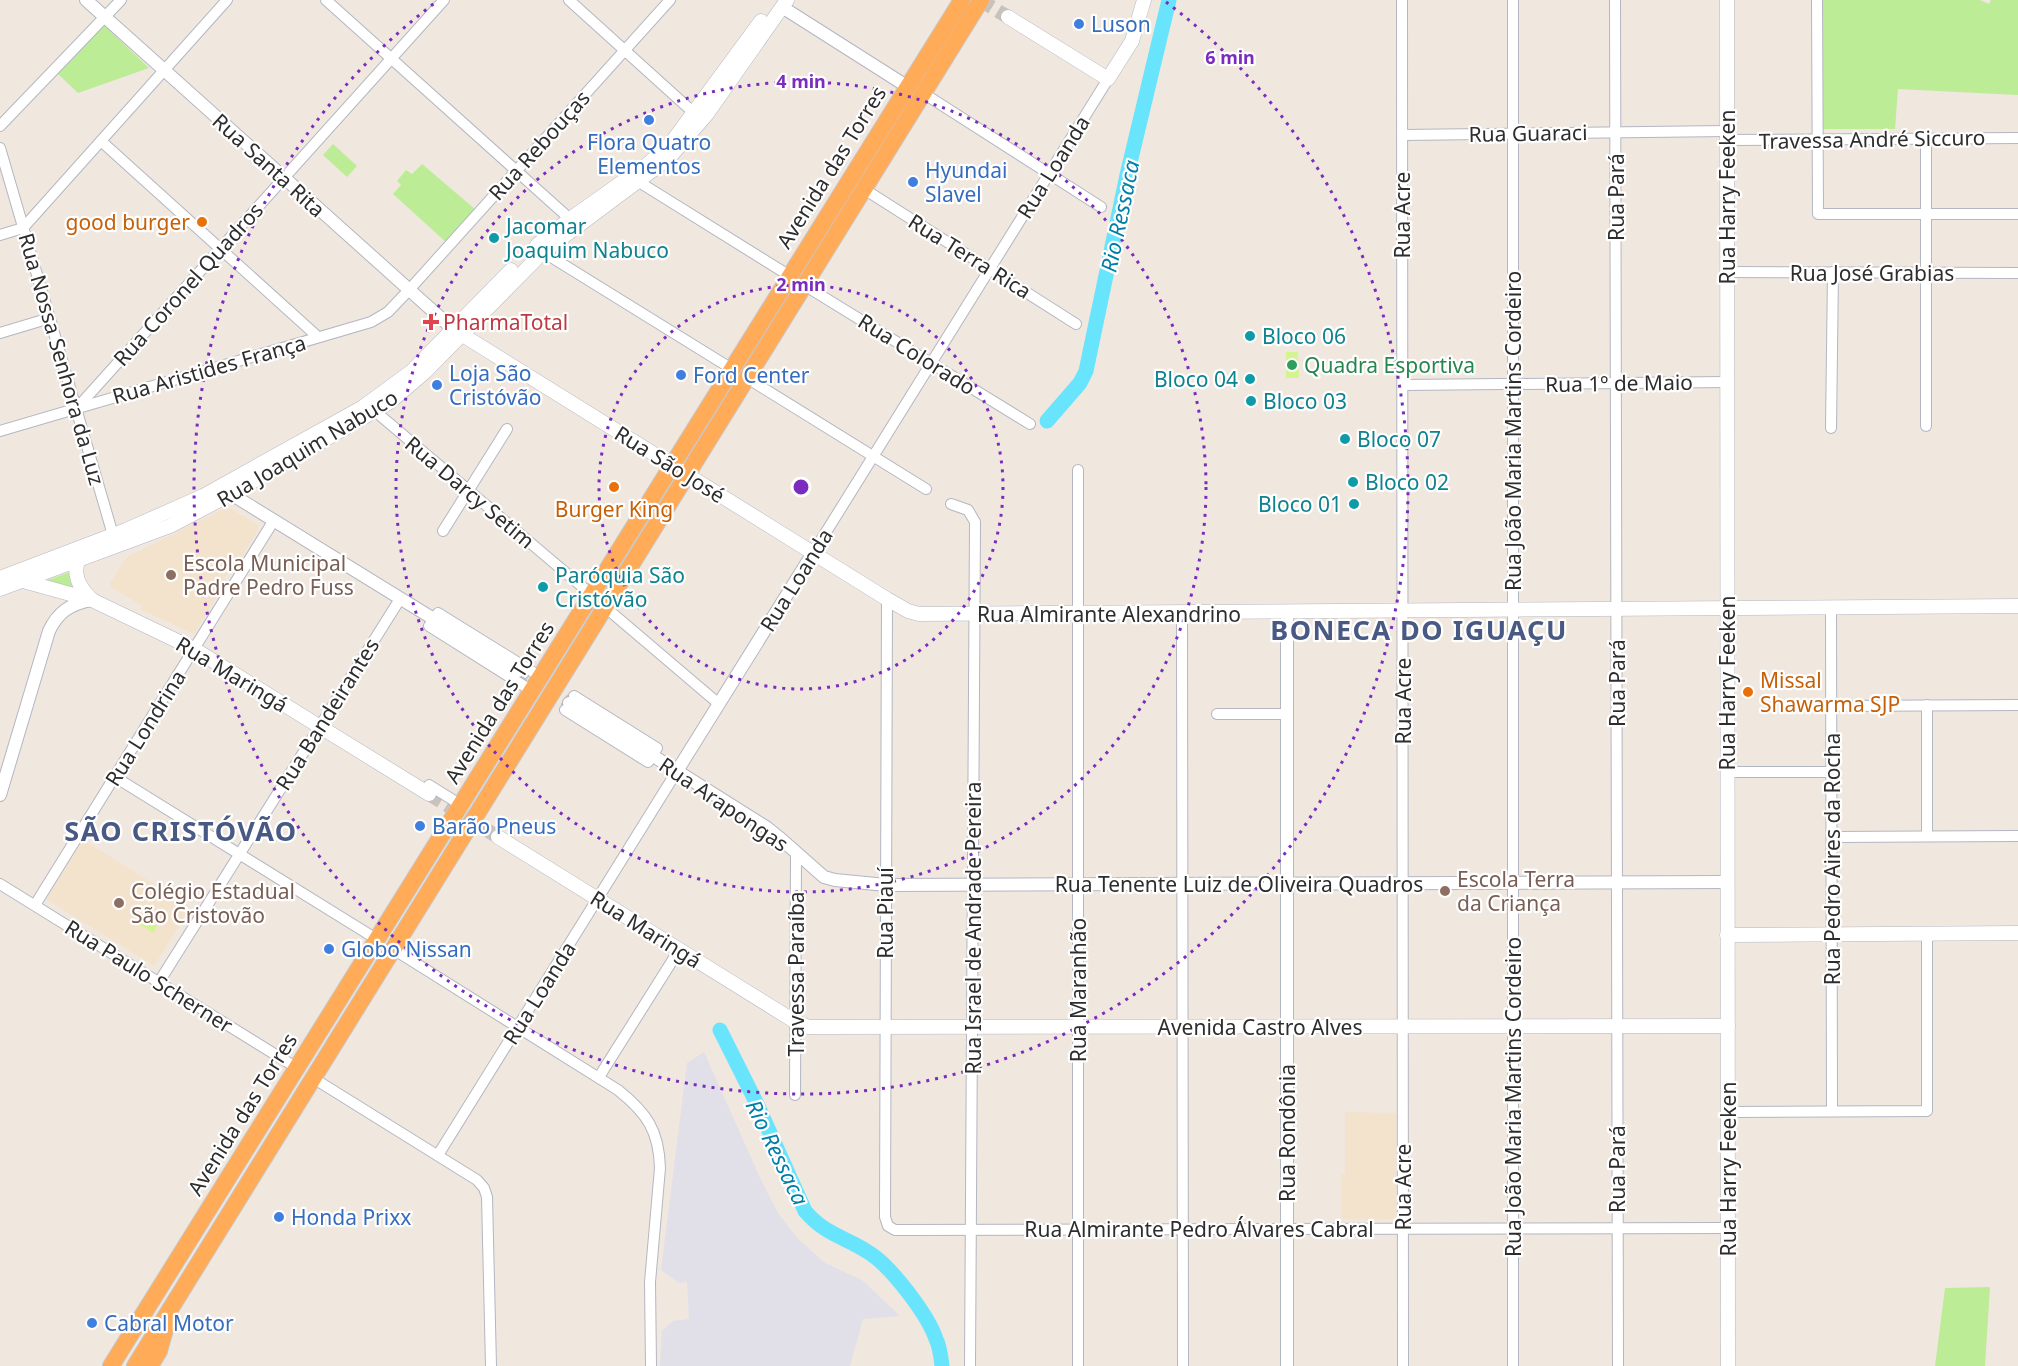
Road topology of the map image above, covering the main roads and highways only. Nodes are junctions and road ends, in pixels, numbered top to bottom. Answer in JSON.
{"nodes":[{"id":1,"x":962,"y":0,"type":"edge"},
{"id":2,"x":981,"y":0,"type":"edge"},
{"id":3,"x":1144,"y":0,"type":"edge"},
{"id":4,"x":1727,"y":0,"type":"edge"},
{"id":5,"x":782,"y":2,"type":"edge"},
{"id":6,"x":1008,"y":17,"type":"tunnel mouth"},
{"id":7,"x":916,"y":90,"type":"junction"},
{"id":8,"x":797,"y":280,"type":"junction"},
{"id":9,"x":457,"y":332,"type":"junction"},
{"id":10,"x":740,"y":373,"type":"junction"},
{"id":11,"x":672,"y":466,"type":"junction"},
{"id":12,"x":687,"y":475,"type":"junction"},
{"id":13,"x":226,"y":491,"type":"junction"},
{"id":14,"x":90,"y":543,"type":"junction"},
{"id":15,"x":77,"y":561,"type":"junction"},
{"id":16,"x":0,"y":579,"type":"edge"},
{"id":17,"x":23,"y":581,"type":"junction"},
{"id":18,"x":0,"y":589,"type":"edge"},
{"id":19,"x":886,"y":599,"type":"joint"},
{"id":20,"x":92,"y":600,"type":"junction"},
{"id":21,"x":2018,"y":606,"type":"edge"},
{"id":22,"x":1727,"y":609,"type":"junction"},
{"id":23,"x":429,"y":790,"type":"tunnel mouth"},
{"id":24,"x":498,"y":837,"type":"tunnel mouth"},
{"id":25,"x":2018,"y":933,"type":"edge"},
{"id":26,"x":1728,"y":935,"type":"junction"},
{"id":27,"x":794,"y":1021,"type":"joint"},
{"id":28,"x":1728,"y":1026,"type":"junction"},
{"id":29,"x":171,"y":1308,"type":"junction"},
{"id":30,"x":111,"y":1366,"type":"edge"},
{"id":31,"x":135,"y":1366,"type":"edge"},
{"id":32,"x":150,"y":1366,"type":"edge"},
{"id":33,"x":1728,"y":1366,"type":"edge"}],
"edges":[{"from":1,"to":7,"type":"highway","name":"Avenida das Torres"},
{"from":2,"to":7,"type":"highway","name":"Avenida das Torres"},
{"from":3,"to":6,"type":"main road","name":"Rua Loanda"},
{"from":4,"to":22,"type":"main road","name":"Rua Harry Feeken"},
{"from":5,"to":9,"type":"main road","name":"Rua Joaquim Nabuco"},
{"from":5,"to":9,"type":"main road","name":"Rua Joaquim Nabuco"},
{"from":7,"to":8,"type":"highway","name":"Avenida das Torres"},
{"from":7,"to":8,"type":"highway","name":"Avenida das Torres"},
{"from":8,"to":10,"type":"highway","name":"Avenida das Torres"},
{"from":9,"to":11,"type":"main road","name":"Rua São José"},
{"from":9,"to":13,"type":"main road","name":"Rua Joaquim Nabuco"},
{"from":9,"to":13,"type":"main road","name":"Rua Joaquim Nabuco"},
{"from":10,"to":11,"type":"highway","name":"Avenida das Torres"},
{"from":10,"to":12,"type":"highway","name":"Avenida das Torres"},
{"from":11,"to":12,"type":"main road","name":"Rua São José"},
{"from":11,"to":30,"type":"highway","name":"Avenida das Torres"},
{"from":12,"to":19,"type":"main road","name":"Rua São José"},
{"from":12,"to":29,"type":"highway","name":"Avenida das Torres"},
{"from":13,"to":14,"type":"main road","name":"Rua Joaquim Nabuco"},
{"from":13,"to":15,"type":"main road","name":"Rua Joaquim Nabuco"},
{"from":14,"to":15,"type":"main road"},
{"from":14,"to":16,"type":"main road","name":"Rua Joaquim Nabuco"},
{"from":15,"to":17,"type":"main road","name":"Rua Joaquim Nabuco"},
{"from":15,"to":20,"type":"main road"},
{"from":17,"to":18,"type":"main road","name":"Rua Joaquim Nabuco"},
{"from":17,"to":20,"type":"main road","name":"Rua Maringá"},
{"from":19,"to":22,"type":"main road","name":"Rua Almirante Alexandrino"},
{"from":20,"to":23,"type":"main road","name":"Rua Maringá"},
{"from":21,"to":22,"type":"main road","name":"Rua Almirante Alexandrino"},
{"from":22,"to":26,"type":"main road","name":"Rua Harry Feeken"},
{"from":24,"to":27,"type":"main road","name":"Rua Maringá"},
{"from":25,"to":26,"type":"main road"},
{"from":26,"to":28,"type":"main road","name":"Rua Harry Feeken"},
{"from":27,"to":28,"type":"main road","name":"Avenida Castro Alves"},
{"from":28,"to":33,"type":"main road","name":"Rua Harry Feeken"},
{"from":29,"to":31,"type":"highway","name":"Avenida das Torres"},
{"from":29,"to":32,"type":"highway"}]}
